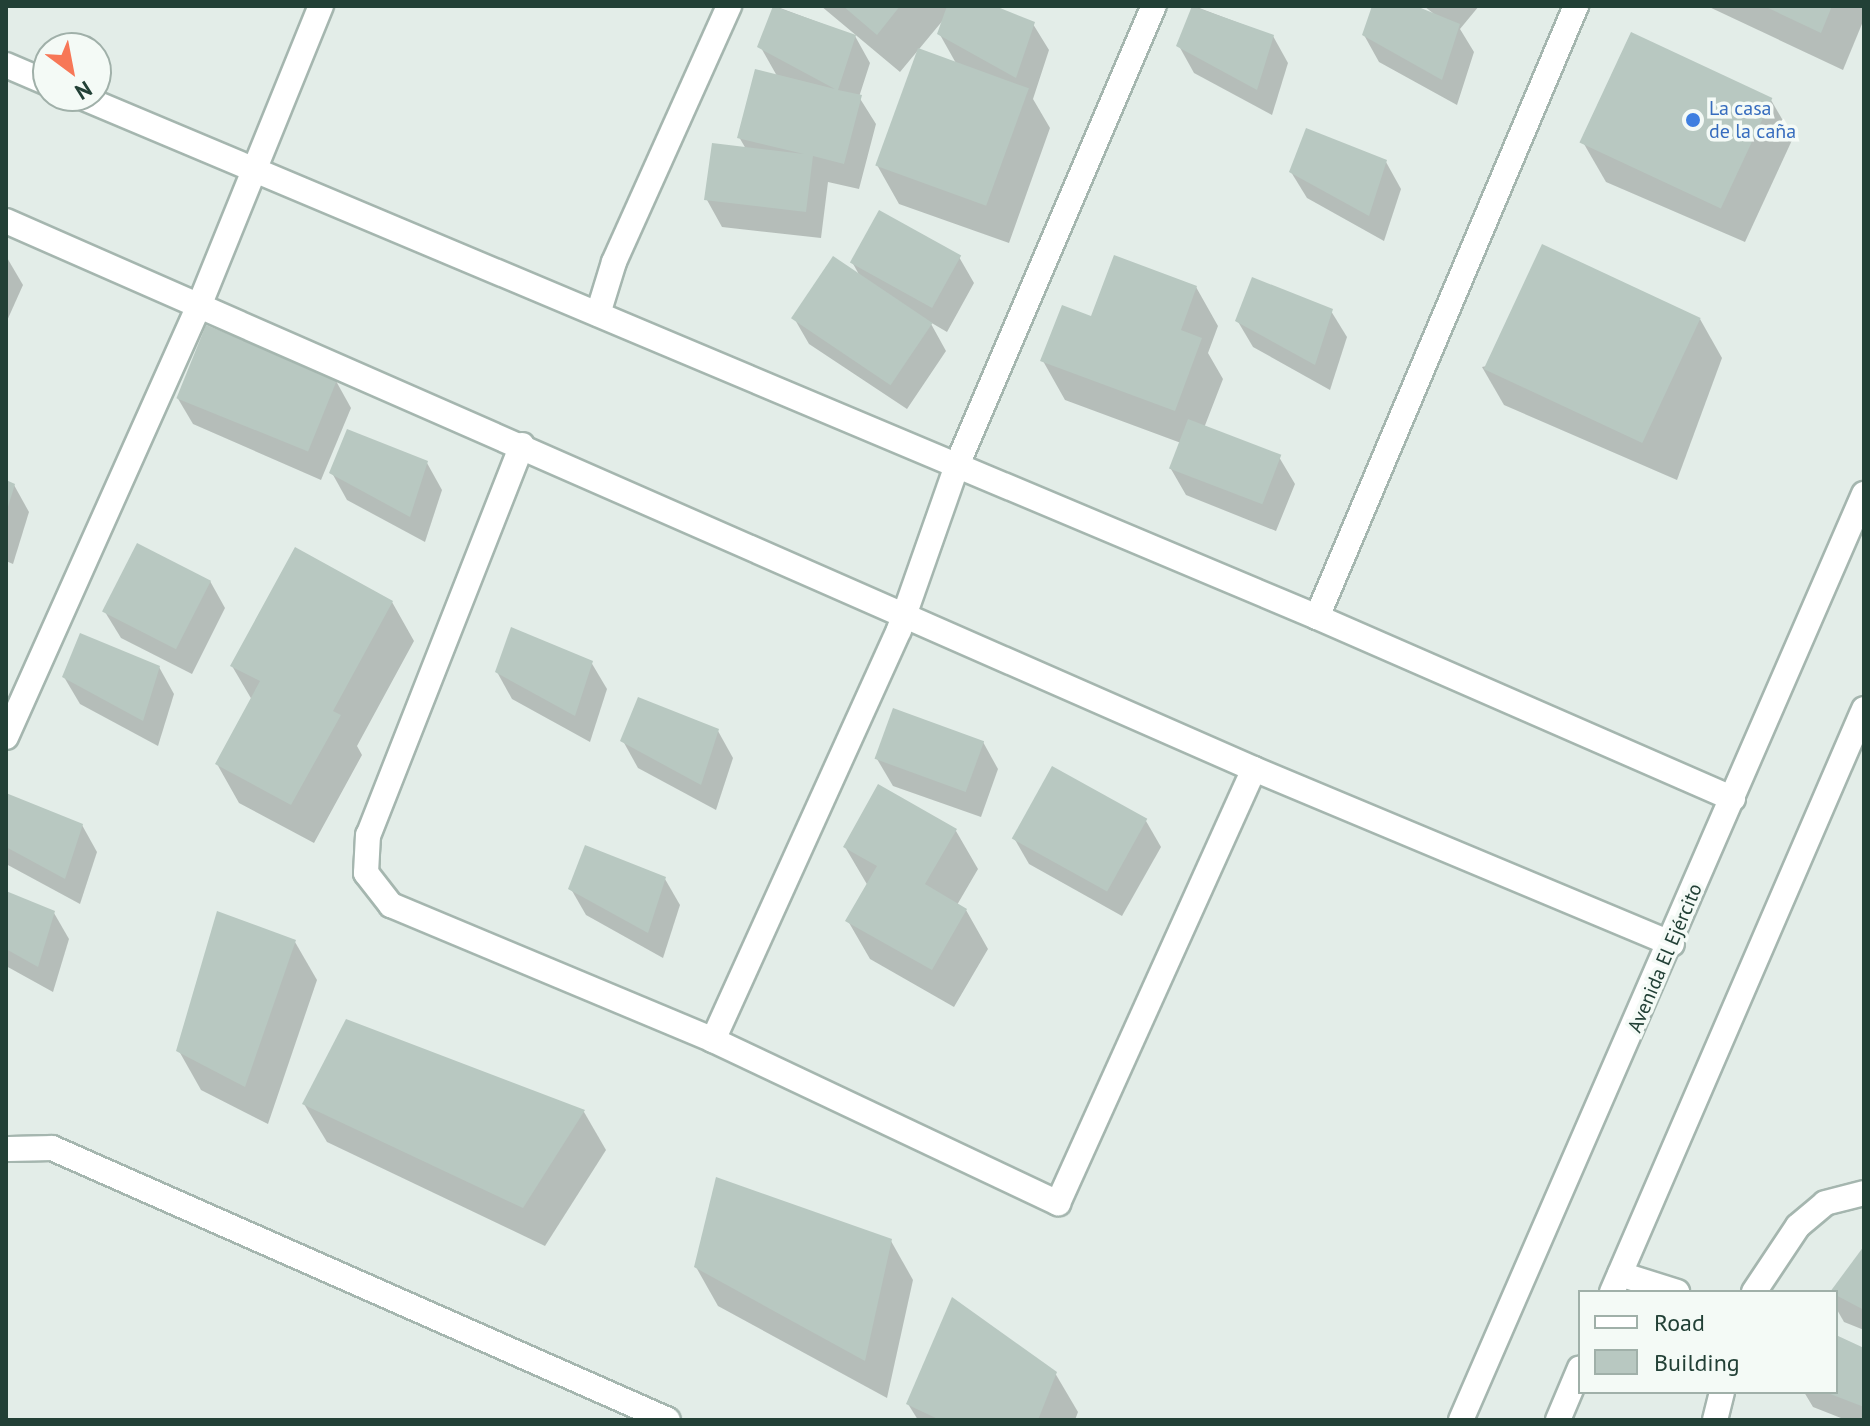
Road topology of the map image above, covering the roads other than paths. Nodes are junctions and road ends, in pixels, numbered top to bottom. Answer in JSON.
{"nodes":[{"id":1,"x":321,"y":6,"type":"edge"},
{"id":2,"x":729,"y":6,"type":"edge"},
{"id":3,"x":1154,"y":6,"type":"edge"},
{"id":4,"x":1576,"y":6,"type":"edge"},
{"id":5,"x":6,"y":65,"type":"edge"},
{"id":6,"x":32,"y":76,"type":"edge"},
{"id":7,"x":112,"y":110,"type":"edge"},
{"id":8,"x":256,"y":170,"type":"junction"},
{"id":9,"x":6,"y":221,"type":"edge"},
{"id":10,"x":199,"y":306,"type":"junction"},
{"id":11,"x":598,"y":314,"type":"junction"},
{"id":12,"x":522,"y":445,"type":"junction"},
{"id":13,"x":957,"y":465,"type":"junction"},
{"id":14,"x":1864,"y":494,"type":"edge"},
{"id":15,"x":902,"y":615,"type":"junction"},
{"id":16,"x":1317,"y":617,"type":"junction"},
{"id":17,"x":1864,"y":709,"type":"edge"},
{"id":18,"x":6,"y":737,"type":"edge"},
{"id":19,"x":1254,"y":769,"type":"junction"},
{"id":20,"x":1733,"y":799,"type":"junction"},
{"id":21,"x":1672,"y":944,"type":"junction"},
{"id":22,"x":713,"y":1040,"type":"junction"},
{"id":23,"x":6,"y":1149,"type":"edge"},
{"id":24,"x":1864,"y":1193,"type":"edge"},
{"id":25,"x":1616,"y":1283,"type":"edge"},
{"id":26,"x":1663,"y":1290,"type":"edge"},
{"id":27,"x":1755,"y":1290,"type":"edge"},
{"id":28,"x":1578,"y":1373,"type":"edge"},
{"id":29,"x":1722,"y":1394,"type":"edge"},
{"id":30,"x":668,"y":1420,"type":"edge"},
{"id":31,"x":1461,"y":1420,"type":"edge"},
{"id":32,"x":1558,"y":1420,"type":"edge"},
{"id":33,"x":1715,"y":1420,"type":"edge"}],
"edges":[{"from":1,"to":8,"type":"street"},
{"from":2,"to":11,"type":"street"},
{"from":3,"to":13,"type":"street"},
{"from":4,"to":16,"type":"street"},
{"from":5,"to":6,"type":"street"},
{"from":7,"to":8,"type":"street"},
{"from":8,"to":10,"type":"street"},
{"from":8,"to":11,"type":"street"},
{"from":9,"to":10,"type":"street"},
{"from":10,"to":12,"type":"street"},
{"from":10,"to":18,"type":"street"},
{"from":11,"to":13,"type":"street"},
{"from":12,"to":15,"type":"street"},
{"from":12,"to":22,"type":"street"},
{"from":13,"to":15,"type":"street"},
{"from":13,"to":16,"type":"street"},
{"from":14,"to":20,"type":"street","name":"Avenida El Ejército"},
{"from":15,"to":19,"type":"street"},
{"from":15,"to":22,"type":"street"},
{"from":16,"to":20,"type":"street"},
{"from":17,"to":25,"type":"street"},
{"from":19,"to":21,"type":"street"},
{"from":19,"to":22,"type":"street"},
{"from":20,"to":21,"type":"street","name":"Avenida El Ejército"},
{"from":21,"to":31,"type":"street","name":"Avenida El Ejército"},
{"from":23,"to":30,"type":"street"},
{"from":24,"to":27,"type":"street"},
{"from":25,"to":26,"type":"street"},
{"from":28,"to":32,"type":"street"},
{"from":29,"to":33,"type":"street"}]}
